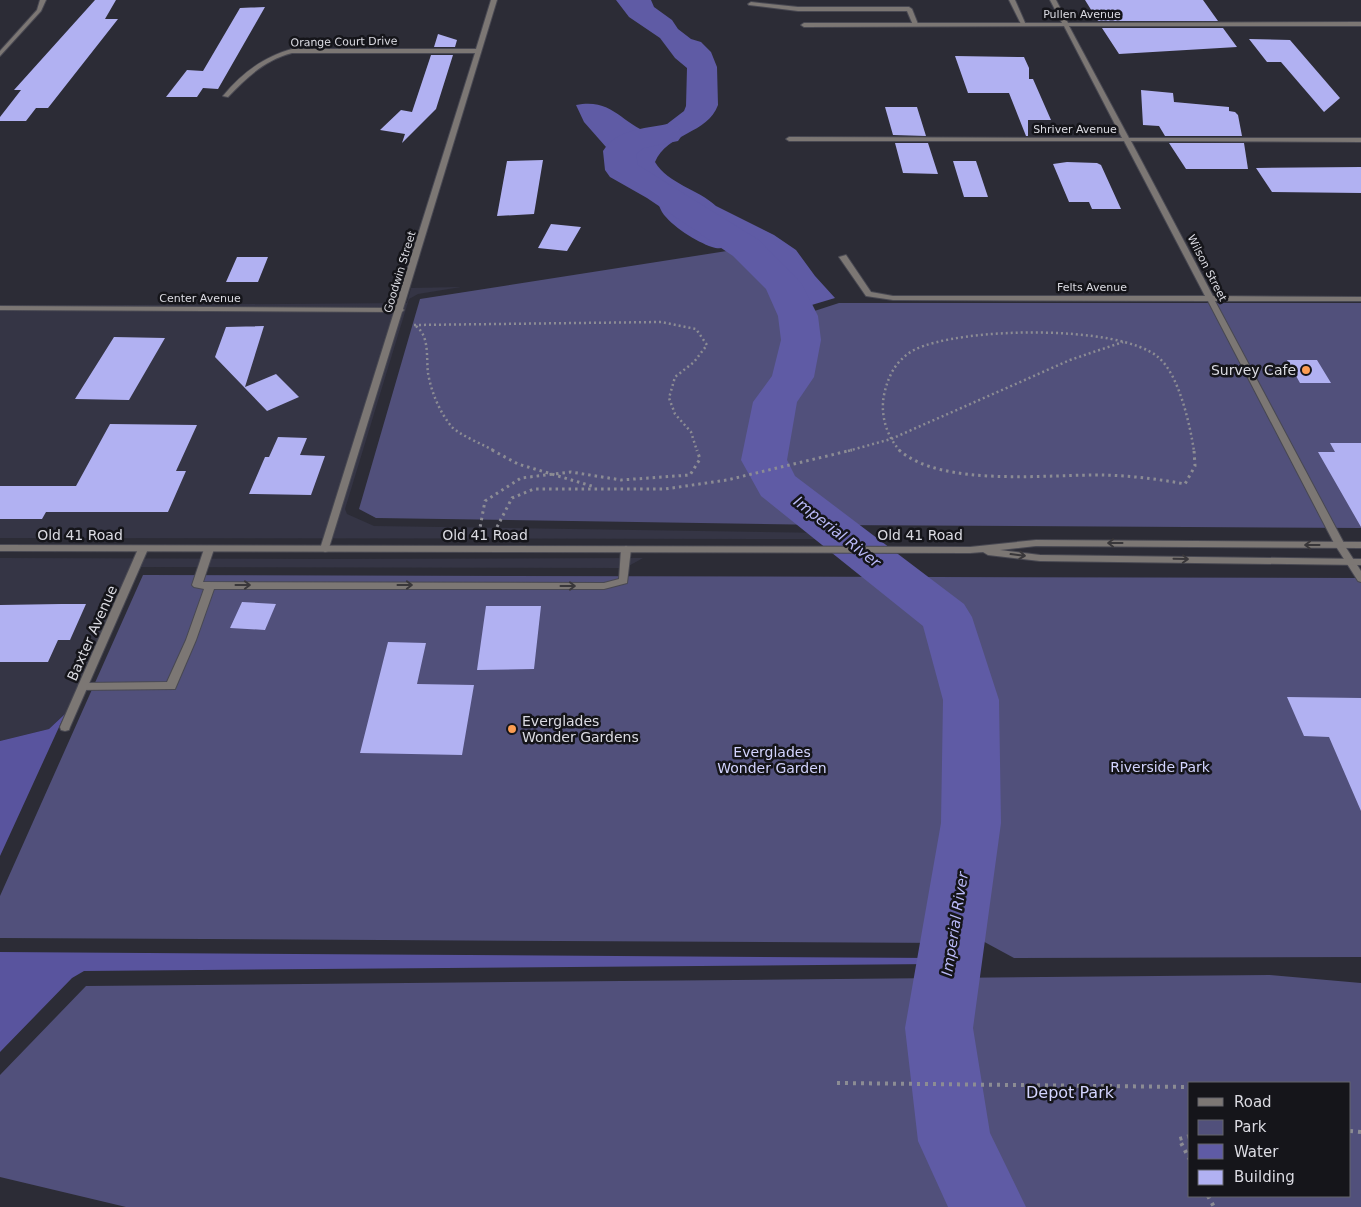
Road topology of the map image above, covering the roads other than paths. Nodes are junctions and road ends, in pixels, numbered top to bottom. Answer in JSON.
{"nodes":[{"id":1,"x":43,"y":0,"type":"edge"},
{"id":2,"x":494,"y":0,"type":"edge"},
{"id":3,"x":911,"y":0,"type":"edge"},
{"id":4,"x":1012,"y":0,"type":"edge"},
{"id":5,"x":1053,"y":0,"type":"edge"},
{"id":6,"x":751,"y":4,"type":"dead end"},
{"id":7,"x":909,"y":9,"type":"junction"},
{"id":8,"x":915,"y":24,"type":"junction"},
{"id":9,"x":1024,"y":24,"type":"junction"},
{"id":10,"x":1361,"y":24,"type":"edge"},
{"id":11,"x":804,"y":25,"type":"dead end"},
{"id":12,"x":1066,"y":25,"type":"junction"},
{"id":13,"x":479,"y":51,"type":"junction"},
{"id":14,"x":1,"y":53,"type":"edge"},
{"id":15,"x":226,"y":96,"type":"dead end"},
{"id":16,"x":789,"y":139,"type":"dead end"},
{"id":17,"x":1127,"y":139,"type":"junction"},
{"id":18,"x":1361,"y":140,"type":"edge"},
{"id":19,"x":843,"y":257,"type":"dead end"},
{"id":20,"x":1209,"y":299,"type":"junction"},
{"id":21,"x":1361,"y":300,"type":"edge"},
{"id":22,"x":0,"y":308,"type":"edge"},
{"id":23,"x":400,"y":310,"type":"junction"},
{"id":24,"x":1340,"y":545,"type":"junction"},
{"id":25,"x":1361,"y":545,"type":"edge"},
{"id":26,"x":0,"y":548,"type":"edge"},
{"id":27,"x":626,"y":548,"type":"junction"},
{"id":28,"x":143,"y":549,"type":"junction"},
{"id":29,"x":209,"y":549,"type":"junction"},
{"id":30,"x":325,"y":549,"type":"junction"},
{"id":31,"x":970,"y":550,"type":"junction"},
{"id":32,"x":1356,"y":562,"type":"edge"},
{"id":33,"x":1361,"y":579,"type":"edge"},
{"id":34,"x":210,"y":585,"type":"junction"},
{"id":35,"x":83,"y":687,"type":"junction"},
{"id":36,"x":65,"y":727,"type":"dead end"}],
"edges":[{"from":1,"to":14,"type":"street"},
{"from":2,"to":13,"type":"street","name":"Goodwin Street"},
{"from":3,"to":7,"type":"street"},
{"from":4,"to":9,"type":"street"},
{"from":5,"to":12,"type":"street","name":"Wilson Street"},
{"from":6,"to":7,"type":"street"},
{"from":7,"to":8,"type":"street"},
{"from":8,"to":9,"type":"street","name":"Pullen Avenue"},
{"from":8,"to":11,"type":"street","name":"Pullen Avenue"},
{"from":9,"to":12,"type":"street","name":"Pullen Avenue"},
{"from":10,"to":12,"type":"street","name":"Pullen Avenue"},
{"from":12,"to":17,"type":"street","name":"Wilson Street"},
{"from":13,"to":15,"type":"street","name":"Orange Court Drive"},
{"from":13,"to":23,"type":"street","name":"Goodwin Street"},
{"from":16,"to":17,"type":"street","name":"Shriver Avenue"},
{"from":17,"to":18,"type":"street","name":"Shriver Avenue"},
{"from":17,"to":20,"type":"street","name":"Wilson Street"},
{"from":19,"to":20,"type":"street","name":"Felts Avenue"},
{"from":20,"to":21,"type":"street","name":"Felts Avenue"},
{"from":20,"to":24,"type":"street","name":"Wilson Street"},
{"from":22,"to":23,"type":"street","name":"Center Avenue"},
{"from":23,"to":30,"type":"street","name":"Goodwin Street"},
{"from":24,"to":25,"type":"street","name":"Old 41 Road"},
{"from":24,"to":31,"type":"street","name":"Old 41 Road","one_way":true},
{"from":24,"to":32,"type":"street","name":"Wilson Street"},
{"from":26,"to":28,"type":"street","name":"Old 41 Road"},
{"from":27,"to":30,"type":"street","name":"Old 41 Road"},
{"from":27,"to":31,"type":"street","name":"Old 41 Road"},
{"from":34,"to":27,"type":"street","one_way":true},
{"from":28,"to":29,"type":"street","name":"Old 41 Road"},
{"from":28,"to":35,"type":"street","name":"Baxter Avenue"},
{"from":29,"to":30,"type":"street","name":"Old 41 Road"},
{"from":29,"to":34,"type":"street"},
{"from":31,"to":32,"type":"street","name":"Old 41 Road","one_way":true},
{"from":32,"to":33,"type":"street","name":"Wilson Street"},
{"from":34,"to":35,"type":"street"},
{"from":35,"to":36,"type":"street","name":"Baxter Avenue"}]}
